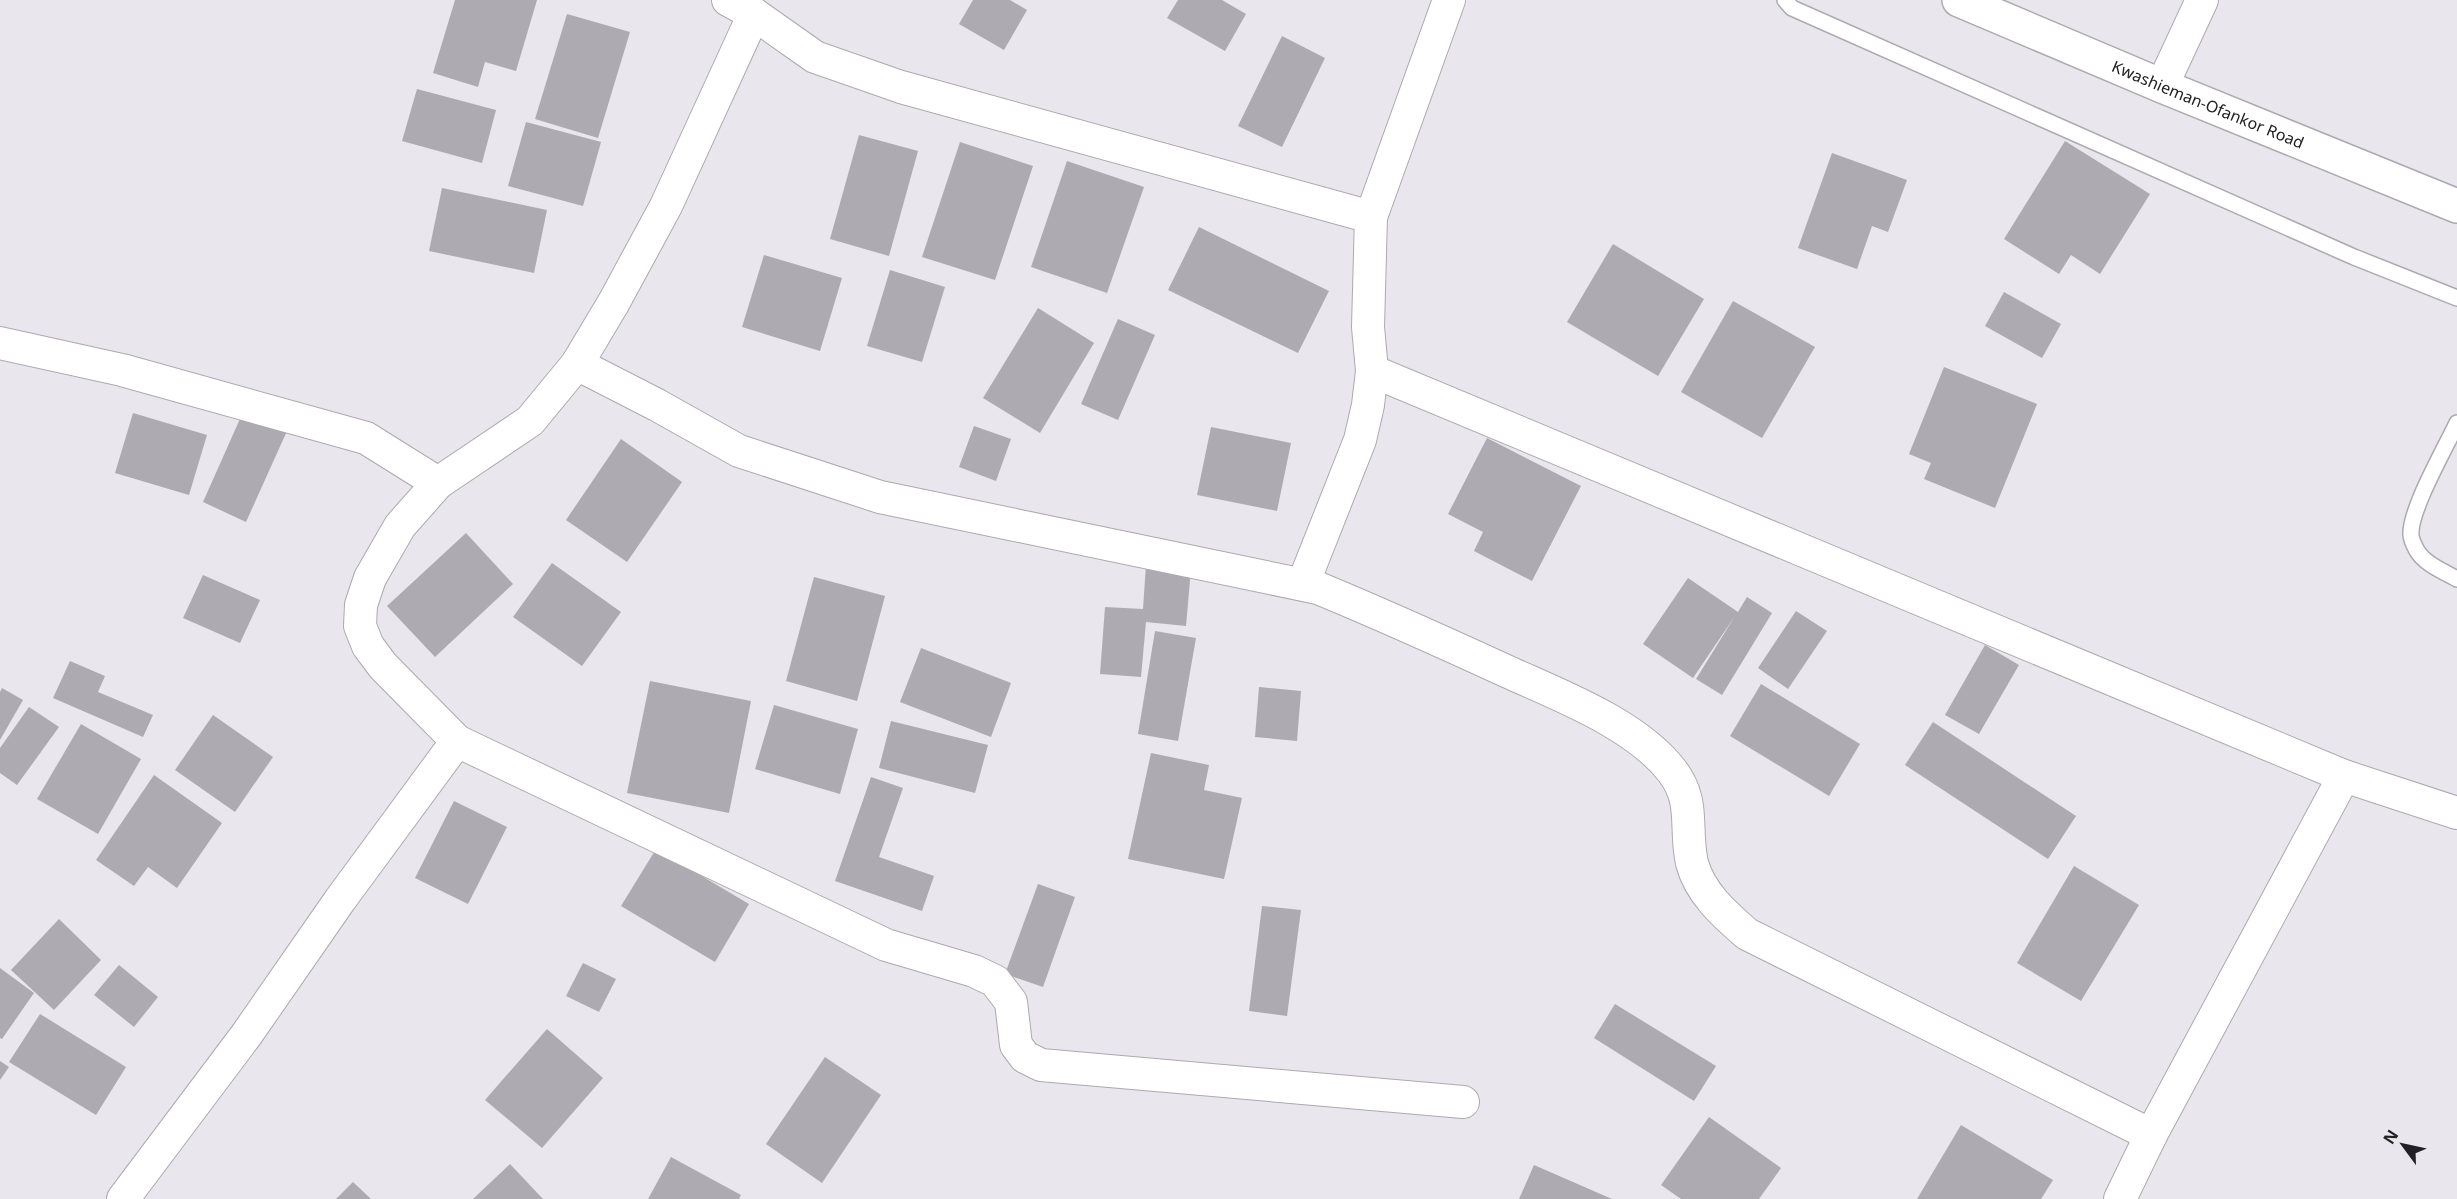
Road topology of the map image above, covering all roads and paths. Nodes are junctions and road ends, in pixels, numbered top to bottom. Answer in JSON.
{"nodes":[{"id":1,"x":1449,"y":0,"type":"edge"},
{"id":2,"x":1785,"y":0,"type":"edge"},
{"id":3,"x":1959,"y":0,"type":"edge"},
{"id":4,"x":2202,"y":0,"type":"edge"},
{"id":5,"x":741,"y":7,"type":"edge"},
{"id":6,"x":2162,"y":86,"type":"junction"},
{"id":7,"x":2457,"y":206,"type":"edge"},
{"id":8,"x":1371,"y":217,"type":"junction"},
{"id":9,"x":2457,"y":298,"type":"edge"},
{"id":10,"x":0,"y":343,"type":"edge"},
{"id":11,"x":577,"y":364,"type":"junction"},
{"id":12,"x":1372,"y":371,"type":"junction"},
{"id":13,"x":2457,"y":423,"type":"edge"},
{"id":14,"x":438,"y":483,"type":"junction"},
{"id":15,"x":2457,"y":579,"type":"edge"},
{"id":16,"x":1303,"y":584,"type":"junction"},
{"id":17,"x":457,"y":741,"type":"junction"},
{"id":18,"x":2344,"y":776,"type":"junction"},
{"id":19,"x":2457,"y":813,"type":"edge"},
{"id":20,"x":1463,"y":1102,"type":"dead end"},
{"id":21,"x":2151,"y":1135,"type":"junction"},
{"id":22,"x":123,"y":1199,"type":"edge"},
{"id":23,"x":2120,"y":1199,"type":"edge"}],
"edges":[{"from":1,"to":8,"type":"street"},
{"from":2,"to":9,"type":"lane"},
{"from":3,"to":6,"type":"main road","name":"Kwashieman-Ofankor Road"},
{"from":4,"to":6,"type":"street"},
{"from":5,"to":8,"type":"street"},
{"from":5,"to":11,"type":"street"},
{"from":6,"to":7,"type":"main road","name":"Kwashieman-Ofankor Road"},
{"from":8,"to":12,"type":"street"},
{"from":10,"to":14,"type":"street"},
{"from":11,"to":14,"type":"street"},
{"from":11,"to":16,"type":"street"},
{"from":12,"to":16,"type":"street"},
{"from":12,"to":18,"type":"street"},
{"from":13,"to":15,"type":"lane"},
{"from":14,"to":17,"type":"street"},
{"from":16,"to":21,"type":"street"},
{"from":17,"to":20,"type":"street"},
{"from":17,"to":22,"type":"street"},
{"from":18,"to":19,"type":"street"},
{"from":18,"to":21,"type":"street"},
{"from":21,"to":23,"type":"street"}]}
